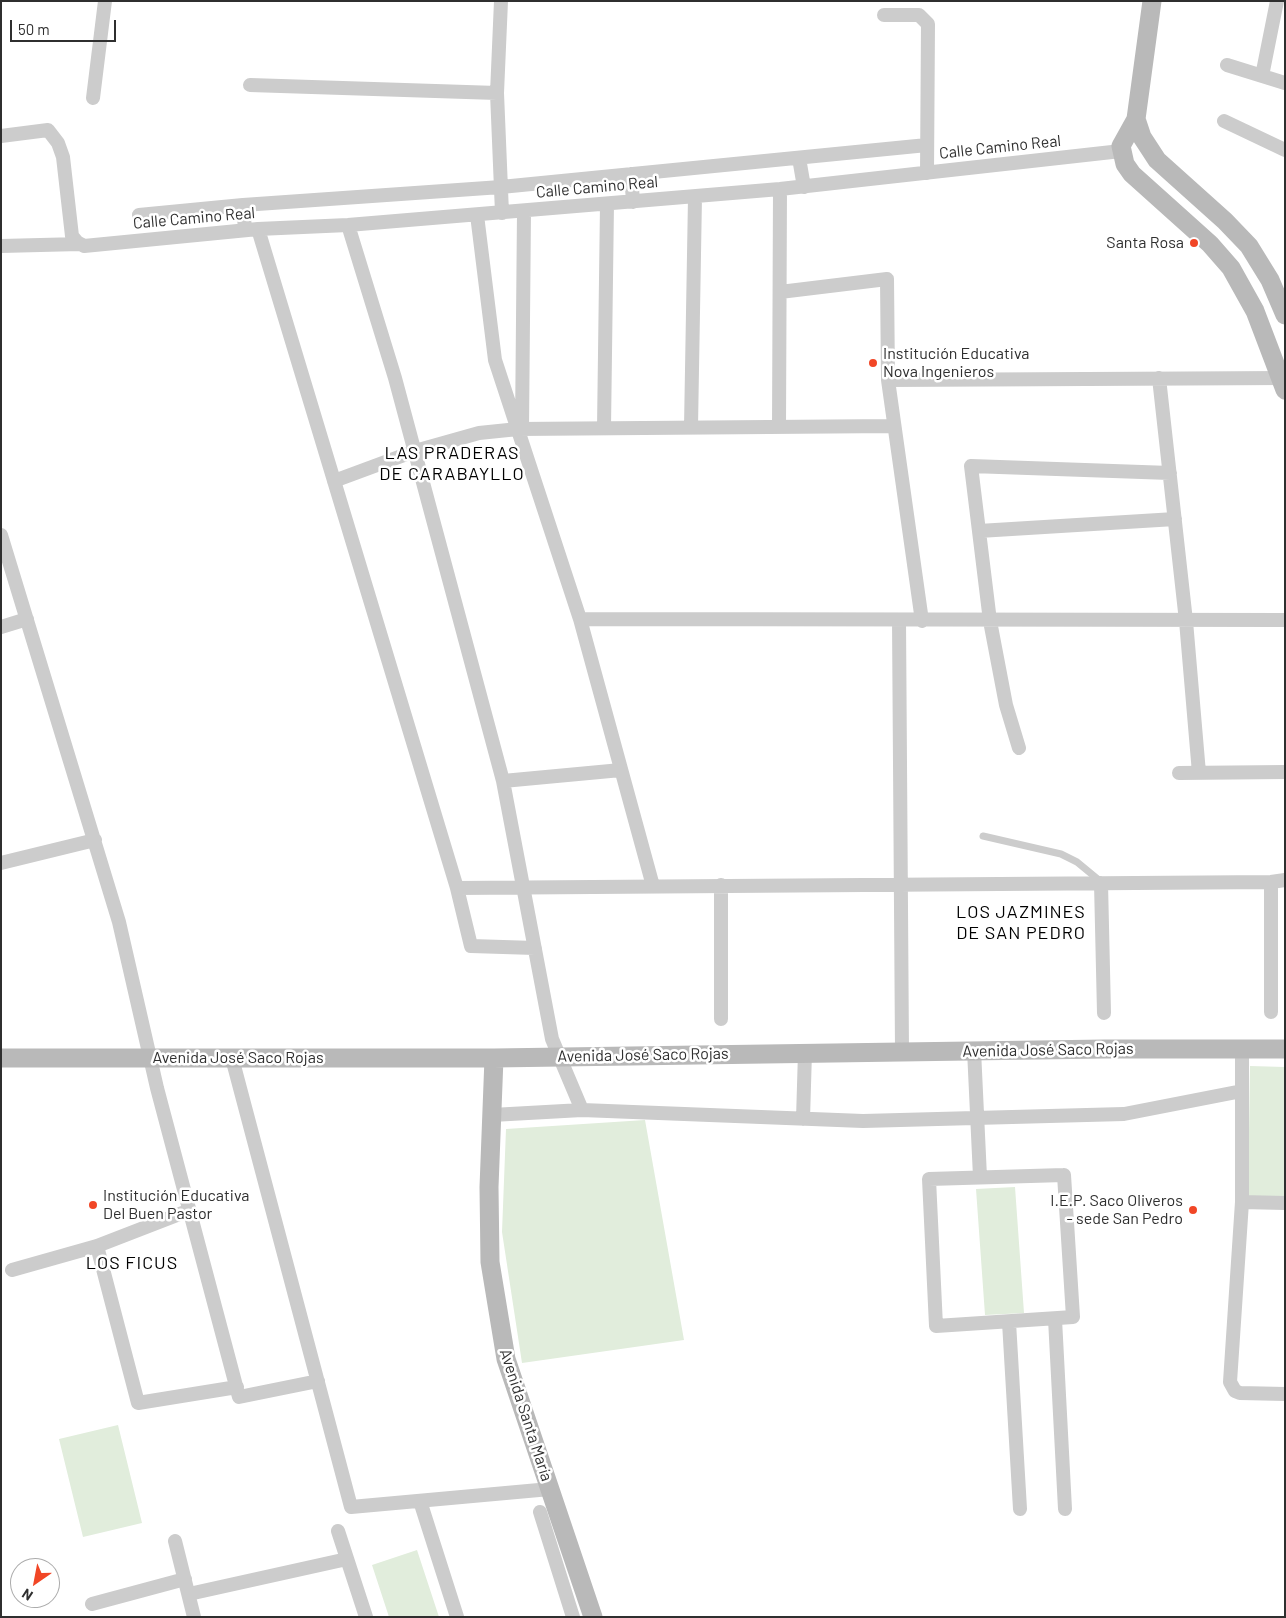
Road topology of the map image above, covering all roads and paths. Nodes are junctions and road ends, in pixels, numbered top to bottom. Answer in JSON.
{"nodes":[{"id":1,"x":105,"y":1,"type":"edge"},
{"id":2,"x":501,"y":1,"type":"edge"},
{"id":3,"x":1152,"y":1,"type":"edge"},
{"id":4,"x":1277,"y":1,"type":"edge"},
{"id":5,"x":884,"y":15,"type":"dead end"},
{"id":6,"x":1227,"y":65,"type":"dead end"},
{"id":7,"x":1262,"y":76,"type":"junction"},
{"id":8,"x":1285,"y":82,"type":"edge"},
{"id":9,"x":250,"y":85,"type":"dead end"},
{"id":10,"x":497,"y":93,"type":"junction"},
{"id":11,"x":93,"y":98,"type":"dead end"},
{"id":12,"x":1136,"y":119,"type":"junction"},
{"id":13,"x":1224,"y":121,"type":"dead end"},
{"id":14,"x":1,"y":136,"type":"edge"},
{"id":15,"x":928,"y":145,"type":"junction"},
{"id":16,"x":1285,"y":150,"type":"edge"},
{"id":17,"x":1121,"y":151,"type":"junction"},
{"id":18,"x":799,"y":158,"type":"junction"},
{"id":19,"x":927,"y":173,"type":"junction"},
{"id":20,"x":632,"y":174,"type":"junction"},
{"id":21,"x":501,"y":187,"type":"junction"},
{"id":22,"x":804,"y":187,"type":"junction"},
{"id":23,"x":780,"y":189,"type":"junction"},
{"id":24,"x":696,"y":197,"type":"junction"},
{"id":25,"x":633,"y":202,"type":"junction"},
{"id":26,"x":607,"y":204,"type":"junction"},
{"id":27,"x":244,"y":206,"type":"junction"},
{"id":28,"x":524,"y":211,"type":"junction"},
{"id":29,"x":502,"y":213,"type":"junction"},
{"id":30,"x":139,"y":215,"type":"dead end"},
{"id":31,"x":477,"y":215,"type":"junction"},
{"id":32,"x":348,"y":225,"type":"junction"},
{"id":33,"x":251,"y":230,"type":"junction"},
{"id":34,"x":78,"y":243,"type":"junction"},
{"id":35,"x":1,"y":246,"type":"edge"},
{"id":36,"x":780,"y":292,"type":"junction"},
{"id":37,"x":1285,"y":315,"type":"edge"},
{"id":38,"x":1159,"y":378,"type":"junction"},
{"id":39,"x":888,"y":380,"type":"junction"},
{"id":40,"x":1284,"y":382,"type":"edge"},
{"id":41,"x":894,"y":426,"type":"junction"},
{"id":42,"x":779,"y":427,"type":"junction"},
{"id":43,"x":604,"y":428,"type":"junction"},
{"id":44,"x":691,"y":428,"type":"junction"},
{"id":45,"x":520,"y":429,"type":"junction"},
{"id":46,"x":415,"y":451,"type":"junction"},
{"id":47,"x":1170,"y":473,"type":"junction"},
{"id":48,"x":334,"y":481,"type":"junction"},
{"id":49,"x":1175,"y":519,"type":"junction"},
{"id":50,"x":979,"y":531,"type":"junction"},
{"id":51,"x":1,"y":535,"type":"edge"},
{"id":52,"x":580,"y":618,"type":"junction"},
{"id":53,"x":27,"y":619,"type":"junction"},
{"id":54,"x":899,"y":620,"type":"junction"},
{"id":55,"x":1285,"y":620,"type":"edge"},
{"id":56,"x":922,"y":621,"type":"junction"},
{"id":57,"x":990,"y":621,"type":"junction"},
{"id":58,"x":1186,"y":622,"type":"junction"},
{"id":59,"x":1,"y":627,"type":"edge"},
{"id":60,"x":1019,"y":748,"type":"dead end"},
{"id":61,"x":621,"y":770,"type":"junction"},
{"id":62,"x":1285,"y":772,"type":"edge"},
{"id":63,"x":1180,"y":773,"type":"dead end"},
{"id":64,"x":1199,"y":773,"type":"junction"},
{"id":65,"x":503,"y":781,"type":"junction"},
{"id":66,"x":983,"y":836,"type":"dead end"},
{"id":67,"x":95,"y":840,"type":"junction"},
{"id":68,"x":1,"y":863,"type":"edge"},
{"id":69,"x":1278,"y":881,"type":"edge"},
{"id":70,"x":1101,"y":883,"type":"junction"},
{"id":71,"x":900,"y":884,"type":"junction"},
{"id":72,"x":720,"y":885,"type":"junction"},
{"id":73,"x":653,"y":886,"type":"junction"},
{"id":74,"x":524,"y":887,"type":"junction"},
{"id":75,"x":457,"y":888,"type":"junction"},
{"id":76,"x":535,"y":948,"type":"junction"},
{"id":77,"x":1104,"y":1012,"type":"dead end"},
{"id":78,"x":1270,"y":1012,"type":"dead end"},
{"id":79,"x":721,"y":1020,"type":"dead end"},
{"id":80,"x":1242,"y":1049,"type":"junction"},
{"id":81,"x":974,"y":1050,"type":"junction"},
{"id":82,"x":1285,"y":1050,"type":"edge"},
{"id":83,"x":805,"y":1052,"type":"junction"},
{"id":84,"x":902,"y":1052,"type":"junction"},
{"id":85,"x":561,"y":1057,"type":"junction"},
{"id":86,"x":1,"y":1058,"type":"edge"},
{"id":87,"x":150,"y":1058,"type":"junction"},
{"id":88,"x":232,"y":1058,"type":"junction"},
{"id":89,"x":494,"y":1058,"type":"junction"},
{"id":90,"x":1242,"y":1091,"type":"junction"},
{"id":91,"x":582,"y":1110,"type":"junction"},
{"id":92,"x":492,"y":1115,"type":"junction"},
{"id":93,"x":977,"y":1117,"type":"junction"},
{"id":94,"x":804,"y":1119,"type":"junction"},
{"id":95,"x":980,"y":1177,"type":"junction"},
{"id":96,"x":1242,"y":1202,"type":"junction"},
{"id":97,"x":1285,"y":1203,"type":"edge"},
{"id":98,"x":190,"y":1210,"type":"junction"},
{"id":99,"x":97,"y":1246,"type":"junction"},
{"id":100,"x":12,"y":1270,"type":"dead end"},
{"id":101,"x":1055,"y":1319,"type":"junction"},
{"id":102,"x":1009,"y":1322,"type":"junction"},
{"id":103,"x":318,"y":1381,"type":"junction"},
{"id":104,"x":237,"y":1387,"type":"junction"},
{"id":105,"x":1285,"y":1394,"type":"edge"},
{"id":106,"x":550,"y":1489,"type":"junction"},
{"id":107,"x":420,"y":1500,"type":"junction"},
{"id":108,"x":1020,"y":1508,"type":"dead end"},
{"id":109,"x":1065,"y":1509,"type":"dead end"},
{"id":110,"x":540,"y":1512,"type":"dead end"},
{"id":111,"x":338,"y":1531,"type":"dead end"},
{"id":112,"x":176,"y":1541,"type":"dead end"},
{"id":113,"x":347,"y":1559,"type":"junction"},
{"id":114,"x":185,"y":1579,"type":"junction"},
{"id":115,"x":189,"y":1594,"type":"junction"},
{"id":116,"x":92,"y":1604,"type":"dead end"},
{"id":117,"x":194,"y":1617,"type":"edge"},
{"id":118,"x":366,"y":1617,"type":"edge"},
{"id":119,"x":457,"y":1617,"type":"edge"},
{"id":120,"x":573,"y":1617,"type":"edge"},
{"id":121,"x":593,"y":1617,"type":"edge"}],
"edges":[{"from":1,"to":11,"type":"street"},
{"from":2,"to":10,"type":"street"},
{"from":3,"to":12,"type":"main road"},
{"from":4,"to":7,"type":"street"},
{"from":5,"to":15,"type":"street"},
{"from":6,"to":7,"type":"street"},
{"from":7,"to":8,"type":"street"},
{"from":9,"to":10,"type":"street"},
{"from":10,"to":21,"type":"street"},
{"from":12,"to":17,"type":"main road"},
{"from":12,"to":37,"type":"main road"},
{"from":13,"to":16,"type":"street"},
{"from":14,"to":34,"type":"street"},
{"from":15,"to":18,"type":"street"},
{"from":15,"to":19,"type":"street"},
{"from":17,"to":19,"type":"street","name":"Calle Camino Real"},
{"from":17,"to":40,"type":"main road"},
{"from":18,"to":20,"type":"street"},
{"from":18,"to":22,"type":"street"},
{"from":19,"to":22,"type":"street","name":"Calle Camino Real"},
{"from":20,"to":21,"type":"street"},
{"from":20,"to":25,"type":"street"},
{"from":21,"to":27,"type":"street"},
{"from":21,"to":29,"type":"street"},
{"from":22,"to":23,"type":"street","name":"Calle Camino Real"},
{"from":23,"to":24,"type":"street","name":"Calle Camino Real"},
{"from":23,"to":36,"type":"street"},
{"from":24,"to":25,"type":"street","name":"Calle Camino Real"},
{"from":24,"to":44,"type":"street"},
{"from":25,"to":26,"type":"street","name":"Calle Camino Real"},
{"from":26,"to":28,"type":"street","name":"Calle Camino Real"},
{"from":26,"to":43,"type":"street"},
{"from":27,"to":30,"type":"street"},
{"from":27,"to":33,"type":"street"},
{"from":28,"to":29,"type":"street","name":"Calle Camino Real"},
{"from":28,"to":45,"type":"street"},
{"from":29,"to":31,"type":"street","name":"Calle Camino Real"},
{"from":31,"to":32,"type":"street","name":"Calle Camino Real"},
{"from":31,"to":45,"type":"street"},
{"from":32,"to":33,"type":"street","name":"Calle Camino Real"},
{"from":32,"to":46,"type":"street"},
{"from":33,"to":34,"type":"street","name":"Calle Camino Real"},
{"from":33,"to":48,"type":"street"},
{"from":34,"to":35,"type":"street","name":"Calle Camino Real"},
{"from":36,"to":39,"type":"street"},
{"from":36,"to":42,"type":"street"},
{"from":38,"to":39,"type":"street"},
{"from":38,"to":40,"type":"street"},
{"from":38,"to":47,"type":"street"},
{"from":39,"to":41,"type":"street"},
{"from":41,"to":42,"type":"street"},
{"from":41,"to":56,"type":"street"},
{"from":42,"to":44,"type":"street"},
{"from":43,"to":44,"type":"street"},
{"from":43,"to":45,"type":"street"},
{"from":45,"to":46,"type":"street"},
{"from":45,"to":52,"type":"street"},
{"from":46,"to":48,"type":"street"},
{"from":46,"to":65,"type":"street"},
{"from":47,"to":49,"type":"street"},
{"from":47,"to":50,"type":"street"},
{"from":48,"to":75,"type":"street"},
{"from":49,"to":50,"type":"street"},
{"from":49,"to":58,"type":"street"},
{"from":50,"to":57,"type":"street"},
{"from":51,"to":53,"type":"street"},
{"from":52,"to":54,"type":"street"},
{"from":52,"to":61,"type":"street"},
{"from":53,"to":59,"type":"street"},
{"from":53,"to":67,"type":"street"},
{"from":54,"to":56,"type":"street"},
{"from":54,"to":71,"type":"street"},
{"from":55,"to":58,"type":"street"},
{"from":56,"to":57,"type":"street"},
{"from":57,"to":58,"type":"street"},
{"from":57,"to":60,"type":"street"},
{"from":58,"to":64,"type":"street"},
{"from":61,"to":65,"type":"street"},
{"from":61,"to":73,"type":"street"},
{"from":62,"to":64,"type":"street"},
{"from":63,"to":64,"type":"street"},
{"from":65,"to":74,"type":"street"},
{"from":66,"to":70,"type":"lane"},
{"from":67,"to":68,"type":"street"},
{"from":67,"to":87,"type":"street"},
{"from":69,"to":70,"type":"street"},
{"from":69,"to":78,"type":"street"},
{"from":70,"to":71,"type":"street"},
{"from":70,"to":77,"type":"street"},
{"from":71,"to":72,"type":"street"},
{"from":71,"to":84,"type":"street"},
{"from":72,"to":73,"type":"street"},
{"from":72,"to":79,"type":"street"},
{"from":73,"to":74,"type":"street"},
{"from":74,"to":75,"type":"street"},
{"from":74,"to":76,"type":"street"},
{"from":75,"to":76,"type":"street"},
{"from":76,"to":85,"type":"street"},
{"from":80,"to":81,"type":"main road","name":"Avenida José Saco Rojas"},
{"from":80,"to":82,"type":"main road","name":"Avenida José Saco Rojas"},
{"from":80,"to":90,"type":"street"},
{"from":81,"to":84,"type":"main road","name":"Avenida José Saco Rojas"},
{"from":81,"to":93,"type":"street"},
{"from":83,"to":84,"type":"main road","name":"Avenida José Saco Rojas"},
{"from":83,"to":85,"type":"main road","name":"Avenida José Saco Rojas"},
{"from":83,"to":94,"type":"street"},
{"from":85,"to":89,"type":"main road","name":"Avenida José Saco Rojas"},
{"from":85,"to":91,"type":"street"},
{"from":86,"to":87,"type":"main road","name":"Avenida José Saco Rojas"},
{"from":87,"to":88,"type":"main road","name":"Avenida José Saco Rojas"},
{"from":87,"to":98,"type":"street"},
{"from":88,"to":89,"type":"main road","name":"Avenida José Saco Rojas"},
{"from":88,"to":103,"type":"street"},
{"from":89,"to":92,"type":"main road","name":"Avenida Santa María"},
{"from":90,"to":93,"type":"street"},
{"from":90,"to":96,"type":"street"},
{"from":91,"to":92,"type":"street"},
{"from":91,"to":94,"type":"street"},
{"from":92,"to":106,"type":"main road","name":"Avenida Santa María"},
{"from":93,"to":94,"type":"street"},
{"from":93,"to":95,"type":"street"},
{"from":95,"to":101,"type":"street"},
{"from":95,"to":102,"type":"street"},
{"from":96,"to":97,"type":"street"},
{"from":96,"to":105,"type":"street"},
{"from":98,"to":99,"type":"street"},
{"from":98,"to":104,"type":"street"},
{"from":99,"to":100,"type":"street"},
{"from":99,"to":104,"type":"street"},
{"from":101,"to":102,"type":"street"},
{"from":101,"to":109,"type":"street"},
{"from":102,"to":108,"type":"street"},
{"from":103,"to":104,"type":"street"},
{"from":103,"to":107,"type":"street"},
{"from":106,"to":107,"type":"street"},
{"from":106,"to":121,"type":"main road","name":"Avenida Santa María"},
{"from":107,"to":119,"type":"street"},
{"from":110,"to":120,"type":"street"},
{"from":111,"to":113,"type":"street"},
{"from":112,"to":114,"type":"street"},
{"from":113,"to":115,"type":"street"},
{"from":113,"to":118,"type":"street"},
{"from":114,"to":115,"type":"street"},
{"from":114,"to":116,"type":"street"},
{"from":115,"to":117,"type":"street"}]}
